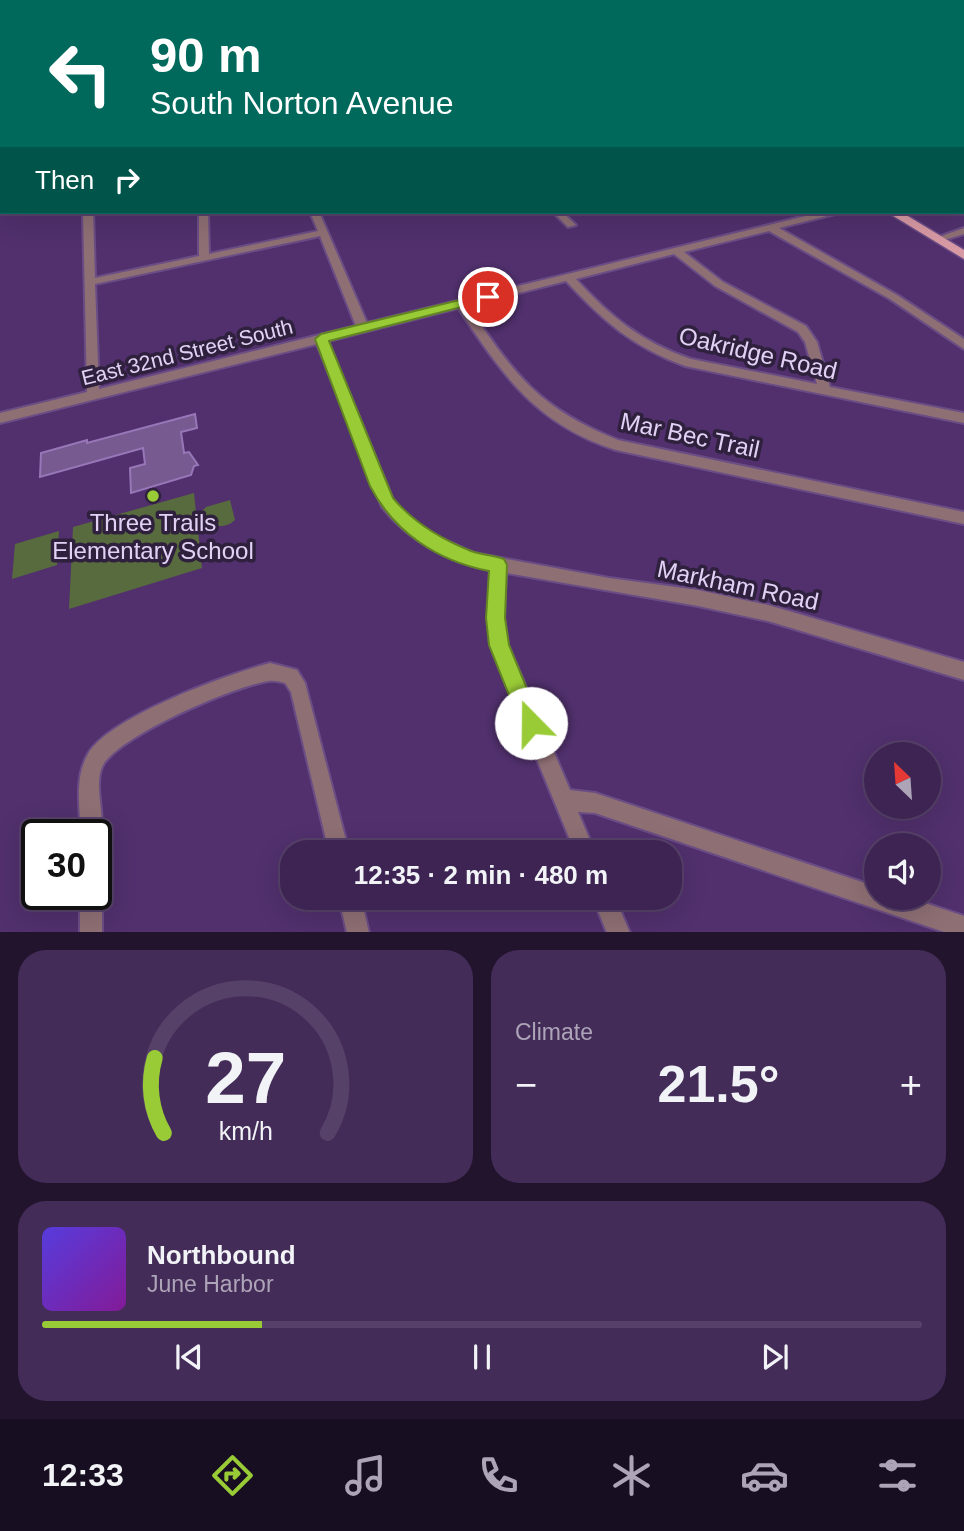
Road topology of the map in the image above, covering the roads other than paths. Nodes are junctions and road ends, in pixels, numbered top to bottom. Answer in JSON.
{"nodes":[{"id":1,"x":386,"y":0,"type":"edge"},
{"id":2,"x":407,"y":0,"type":"edge"},
{"id":3,"x":89,"y":214,"type":"edge"},
{"id":4,"x":204,"y":214,"type":"edge"},
{"id":5,"x":317,"y":214,"type":"edge"},
{"id":6,"x":559,"y":214,"type":"edge"},
{"id":7,"x":824,"y":214,"type":"edge"},
{"id":8,"x":896,"y":214,"type":"edge"},
{"id":9,"x":571,"y":225,"type":"dead end"},
{"id":10,"x":770,"y":227,"type":"junction"},
{"id":11,"x":964,"y":231,"type":"edge"},
{"id":12,"x":322,"y":233,"type":"junction"},
{"id":13,"x":938,"y":239,"type":"junction"},
{"id":14,"x":676,"y":250,"type":"junction"},
{"id":15,"x":964,"y":255,"type":"edge"},
{"id":16,"x":204,"y":258,"type":"junction"},
{"id":17,"x":568,"y":277,"type":"junction"},
{"id":18,"x":92,"y":282,"type":"junction"},
{"id":19,"x":461,"y":304,"type":"junction"},
{"id":20,"x":363,"y":328,"type":"junction"},
{"id":21,"x":321,"y":339,"type":"junction"},
{"id":22,"x":964,"y":345,"type":"edge"},
{"id":23,"x":825,"y":391,"type":"junction"},
{"id":24,"x":93,"y":396,"type":"junction"},
{"id":25,"x":0,"y":418,"type":"edge"},
{"id":26,"x":964,"y":418,"type":"edge"},
{"id":27,"x":964,"y":519,"type":"edge"},
{"id":28,"x":498,"y":565,"type":"junction"},
{"id":29,"x":964,"y":671,"type":"edge"},
{"id":30,"x":562,"y":800,"type":"junction"},
{"id":31,"x":91,"y":819,"type":"edge"},
{"id":32,"x":336,"y":840,"type":"edge"},
{"id":33,"x":580,"y":840,"type":"edge"},
{"id":34,"x":91,"y":910,"type":"edge"},
{"id":35,"x":352,"y":910,"type":"edge"},
{"id":36,"x":609,"y":910,"type":"edge"},
{"id":37,"x":964,"y":927,"type":"edge"},
{"id":38,"x":91,"y":932,"type":"edge"},
{"id":39,"x":358,"y":932,"type":"edge"},
{"id":40,"x":619,"y":932,"type":"edge"}],
"edges":[{"from":1,"to":2,"type":"street"},
{"from":3,"to":18,"type":"street"},
{"from":4,"to":16,"type":"street"},
{"from":5,"to":12,"type":"street"},
{"from":6,"to":9,"type":"street"},
{"from":7,"to":10,"type":"street","name":"East 32nd Street South"},
{"from":8,"to":13,"type":"main road"},
{"from":10,"to":14,"type":"street","name":"East 32nd Street South"},
{"from":10,"to":22,"type":"street"},
{"from":11,"to":13,"type":"street"},
{"from":12,"to":16,"type":"street"},
{"from":12,"to":20,"type":"street"},
{"from":13,"to":15,"type":"main road"},
{"from":14,"to":17,"type":"street","name":"East 32nd Street South"},
{"from":14,"to":23,"type":"street"},
{"from":16,"to":18,"type":"street"},
{"from":17,"to":19,"type":"street","name":"East 32nd Street South"},
{"from":17,"to":23,"type":"street","name":"Oakridge Road"},
{"from":18,"to":24,"type":"street"},
{"from":19,"to":20,"type":"street","name":"East 32nd Street South"},
{"from":19,"to":27,"type":"street","name":"Mar Bec Trail"},
{"from":20,"to":21,"type":"street","name":"East 32nd Street South"},
{"from":21,"to":24,"type":"street","name":"East 32nd Street South"},
{"from":21,"to":28,"type":"street","name":"Markham Road"},
{"from":23,"to":26,"type":"street","name":"Oakridge Road"},
{"from":24,"to":25,"type":"street","name":"East 32nd Street South"},
{"from":28,"to":29,"type":"street","name":"Markham Road"},
{"from":28,"to":30,"type":"street"},
{"from":30,"to":33,"type":"street"},
{"from":30,"to":37,"type":"street"},
{"from":31,"to":32,"type":"street"},
{"from":34,"to":38,"type":"street"},
{"from":35,"to":39,"type":"street"},
{"from":36,"to":40,"type":"street"}]}
